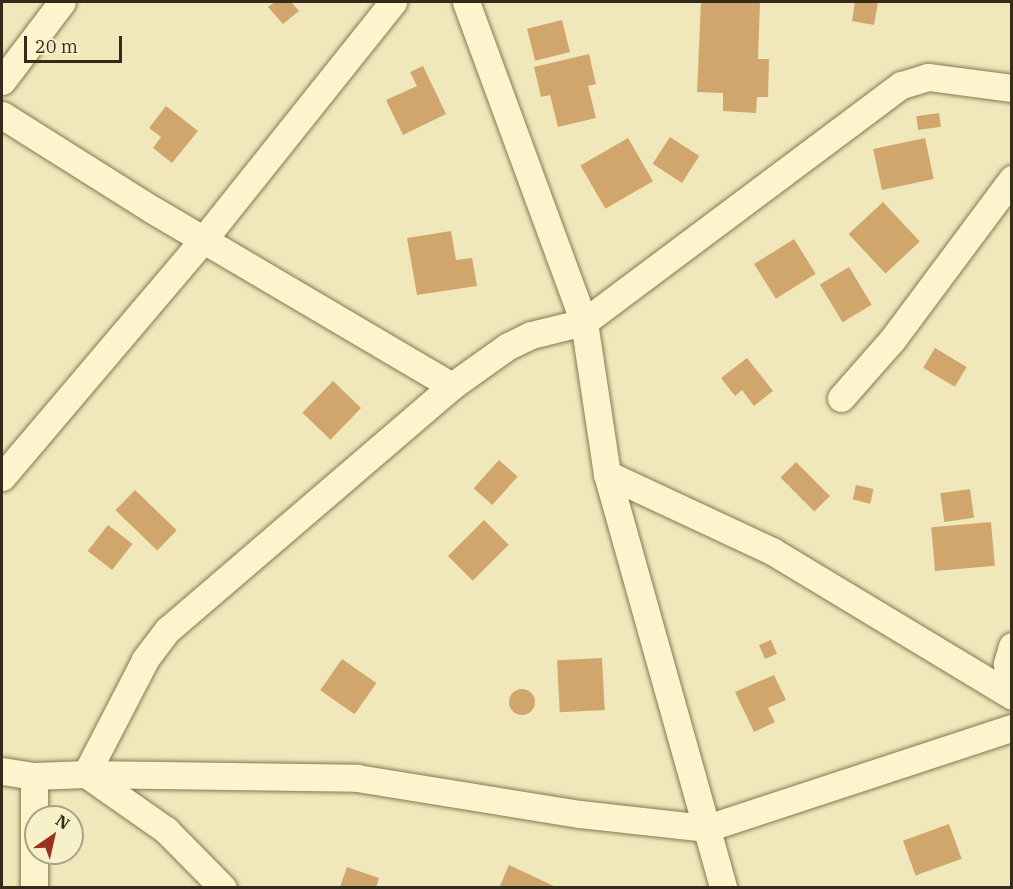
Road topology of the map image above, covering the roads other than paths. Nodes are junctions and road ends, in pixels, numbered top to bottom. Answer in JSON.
{"nodes":[{"id":1,"x":62,"y":2,"type":"edge"},
{"id":2,"x":393,"y":2,"type":"edge"},
{"id":3,"x":466,"y":2,"type":"edge"},
{"id":4,"x":2,"y":81,"type":"edge"},
{"id":5,"x":1011,"y":88,"type":"edge"},
{"id":6,"x":2,"y":115,"type":"edge"},
{"id":7,"x":1011,"y":179,"type":"edge"},
{"id":8,"x":203,"y":240,"type":"junction"},
{"id":9,"x":584,"y":322,"type":"junction"},
{"id":10,"x":452,"y":386,"type":"junction"},
{"id":11,"x":841,"y":398,"type":"dead end"},
{"id":12,"x":608,"y":474,"type":"junction"},
{"id":13,"x":2,"y":477,"type":"edge"},
{"id":14,"x":1011,"y":646,"type":"edge"},
{"id":15,"x":1011,"y":670,"type":"edge"},
{"id":16,"x":1011,"y":696,"type":"edge"},
{"id":17,"x":1011,"y":728,"type":"edge"},
{"id":18,"x":2,"y":771,"type":"edge"},
{"id":19,"x":86,"y":774,"type":"junction"},
{"id":20,"x":34,"y":776,"type":"junction"},
{"id":21,"x":706,"y":828,"type":"junction"},
{"id":22,"x":34,"y":888,"type":"edge"},
{"id":23,"x":223,"y":888,"type":"edge"},
{"id":24,"x":723,"y":888,"type":"edge"}],
"edges":[{"from":1,"to":4,"type":"street"},
{"from":2,"to":8,"type":"street"},
{"from":3,"to":9,"type":"street"},
{"from":5,"to":9,"type":"street"},
{"from":6,"to":8,"type":"street"},
{"from":7,"to":11,"type":"street"},
{"from":8,"to":10,"type":"street"},
{"from":8,"to":13,"type":"street"},
{"from":9,"to":10,"type":"street"},
{"from":9,"to":12,"type":"street"},
{"from":10,"to":19,"type":"street"},
{"from":12,"to":16,"type":"street"},
{"from":12,"to":21,"type":"street"},
{"from":14,"to":15,"type":"street"},
{"from":17,"to":21,"type":"street"},
{"from":18,"to":20,"type":"street"},
{"from":19,"to":20,"type":"street"},
{"from":19,"to":21,"type":"street"},
{"from":19,"to":23,"type":"street"},
{"from":20,"to":22,"type":"street"},
{"from":21,"to":24,"type":"street"}]}
